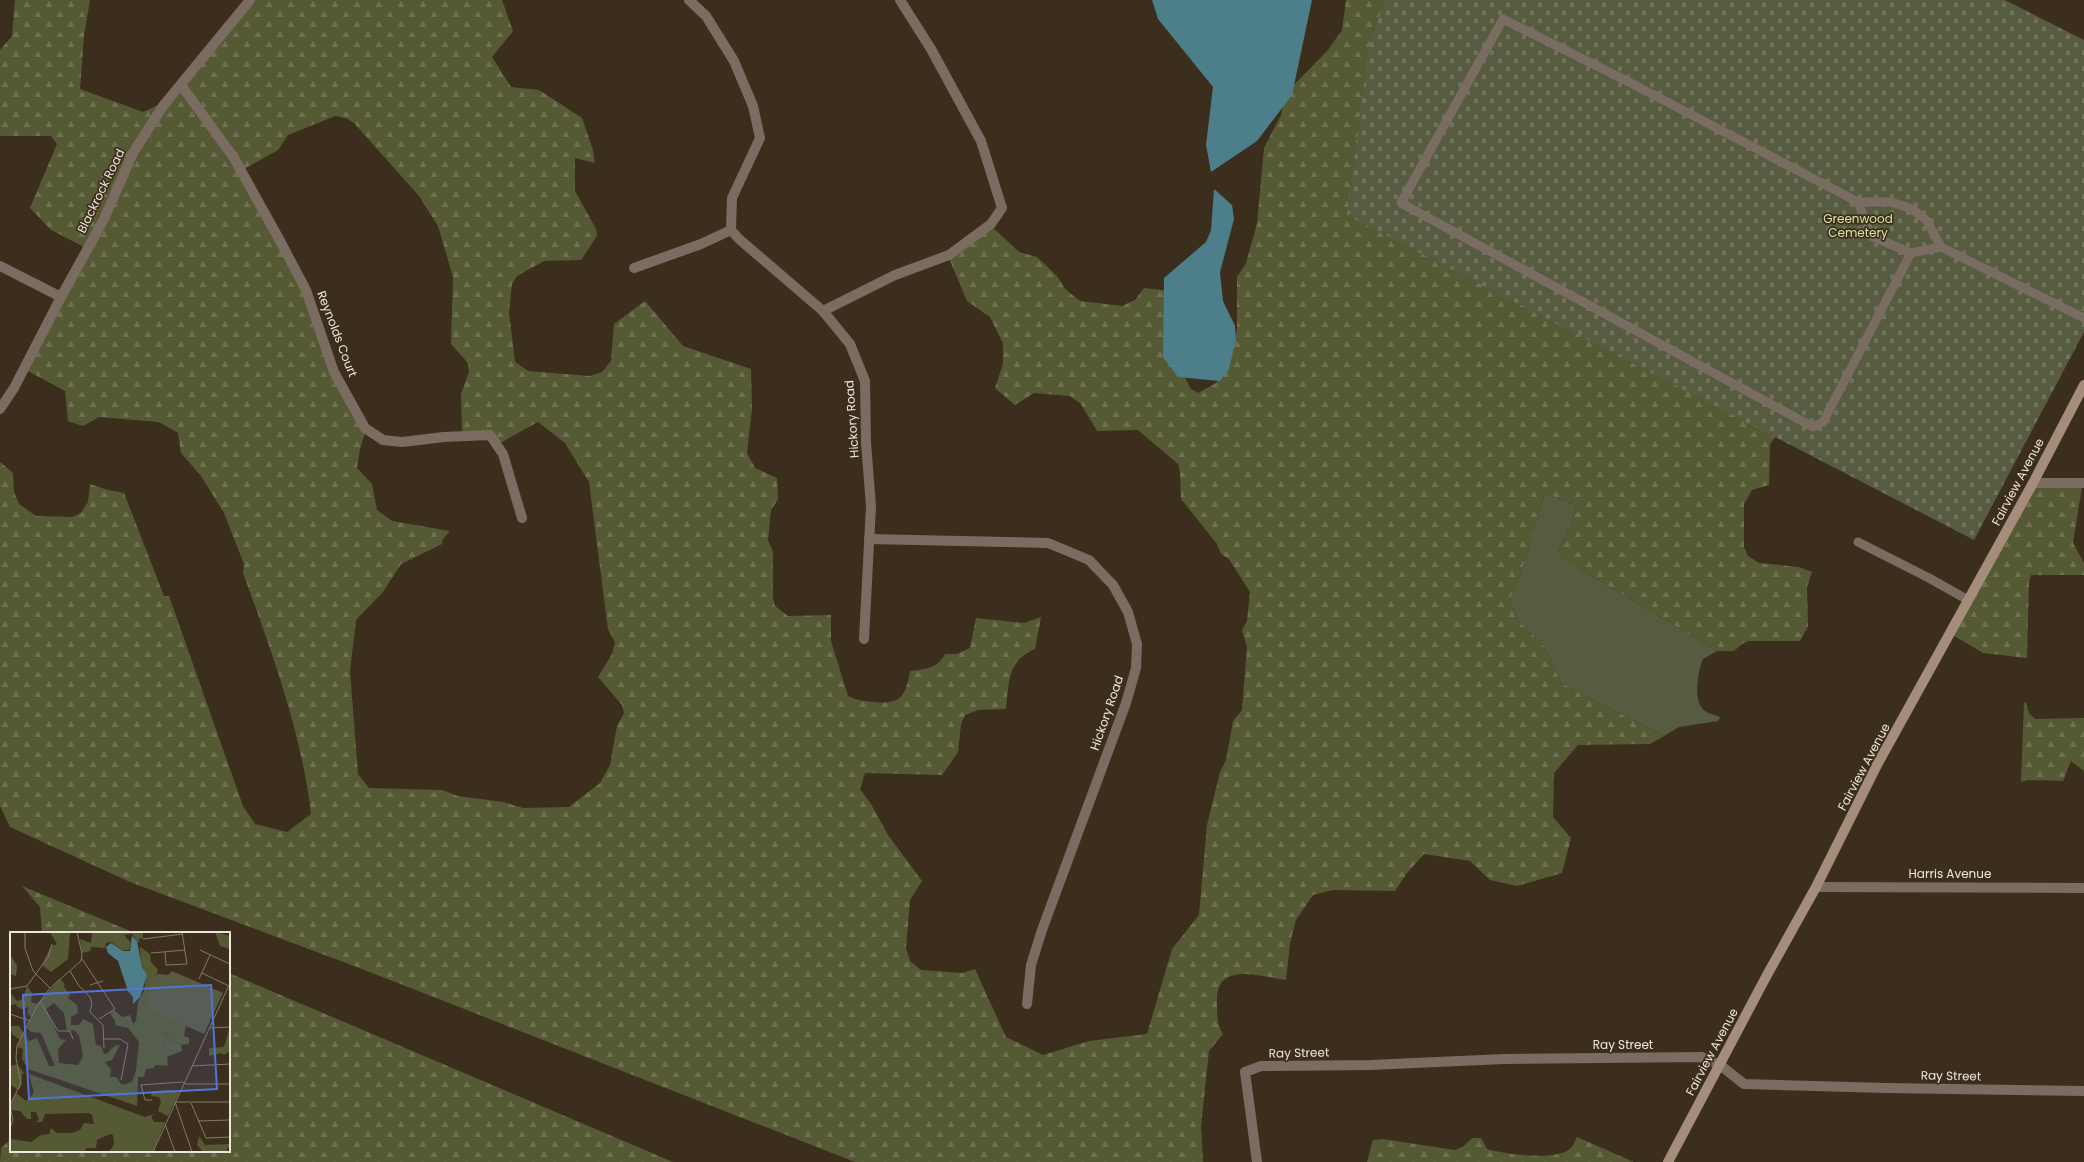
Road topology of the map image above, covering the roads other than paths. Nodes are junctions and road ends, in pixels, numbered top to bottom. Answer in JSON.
{"nodes":[{"id":1,"x":250,"y":0,"type":"edge"},
{"id":2,"x":689,"y":0,"type":"edge"},
{"id":3,"x":900,"y":0,"type":"edge"},
{"id":4,"x":181,"y":85,"type":"junction"},
{"id":5,"x":1858,"y":202,"type":"junction"},
{"id":6,"x":731,"y":230,"type":"junction"},
{"id":7,"x":1941,"y":247,"type":"junction"},
{"id":8,"x":1911,"y":253,"type":"junction"},
{"id":9,"x":0,"y":266,"type":"edge"},
{"id":10,"x":634,"y":268,"type":"dead end"},
{"id":11,"x":61,"y":296,"type":"junction"},
{"id":12,"x":823,"y":311,"type":"junction"},
{"id":13,"x":2084,"y":318,"type":"edge"},
{"id":14,"x":2084,"y":385,"type":"edge"},
{"id":15,"x":0,"y":409,"type":"edge"},
{"id":16,"x":2033,"y":483,"type":"junction"},
{"id":17,"x":2084,"y":483,"type":"edge"},
{"id":18,"x":522,"y":518,"type":"dead end"},
{"id":19,"x":869,"y":539,"type":"junction"},
{"id":20,"x":1858,"y":542,"type":"dead end"},
{"id":21,"x":1968,"y":600,"type":"junction"},
{"id":22,"x":864,"y":639,"type":"dead end"},
{"id":23,"x":1816,"y":887,"type":"junction"},
{"id":24,"x":2084,"y":888,"type":"edge"},
{"id":25,"x":1027,"y":1004,"type":"dead end"},
{"id":26,"x":1720,"y":1065,"type":"junction"},
{"id":27,"x":2084,"y":1091,"type":"edge"},
{"id":28,"x":1257,"y":1162,"type":"edge"},
{"id":29,"x":1668,"y":1162,"type":"edge"}],
"edges":[{"from":1,"to":4,"type":"street","name":"Blackrock Road"},
{"from":2,"to":6,"type":"street"},
{"from":3,"to":12,"type":"street"},
{"from":4,"to":11,"type":"street","name":"Blackrock Road"},
{"from":4,"to":18,"type":"street","name":"Reynolds Court"},
{"from":5,"to":7,"type":"lane"},
{"from":5,"to":8,"type":"lane"},
{"from":5,"to":8,"type":"lane"},
{"from":6,"to":10,"type":"street"},
{"from":6,"to":12,"type":"street","name":"Hickory Road"},
{"from":7,"to":8,"type":"lane"},
{"from":7,"to":13,"type":"lane"},
{"from":9,"to":11,"type":"street"},
{"from":11,"to":15,"type":"street","name":"Blackrock Road"},
{"from":12,"to":19,"type":"street","name":"Hickory Road"},
{"from":14,"to":16,"type":"main road","name":"Fairview Avenue"},
{"from":16,"to":17,"type":"street"},
{"from":16,"to":21,"type":"main road","name":"Fairview Avenue"},
{"from":19,"to":22,"type":"street","name":"Hickory Road"},
{"from":19,"to":25,"type":"street","name":"Hickory Road"},
{"from":20,"to":21,"type":"lane"},
{"from":21,"to":23,"type":"main road","name":"Fairview Avenue"},
{"from":23,"to":24,"type":"street","name":"Harris Avenue"},
{"from":23,"to":26,"type":"main road","name":"Fairview Avenue"},
{"from":26,"to":27,"type":"street","name":"Ray Street"},
{"from":26,"to":28,"type":"street","name":"Ray Street"},
{"from":26,"to":29,"type":"main road","name":"Fairview Avenue"}]}
